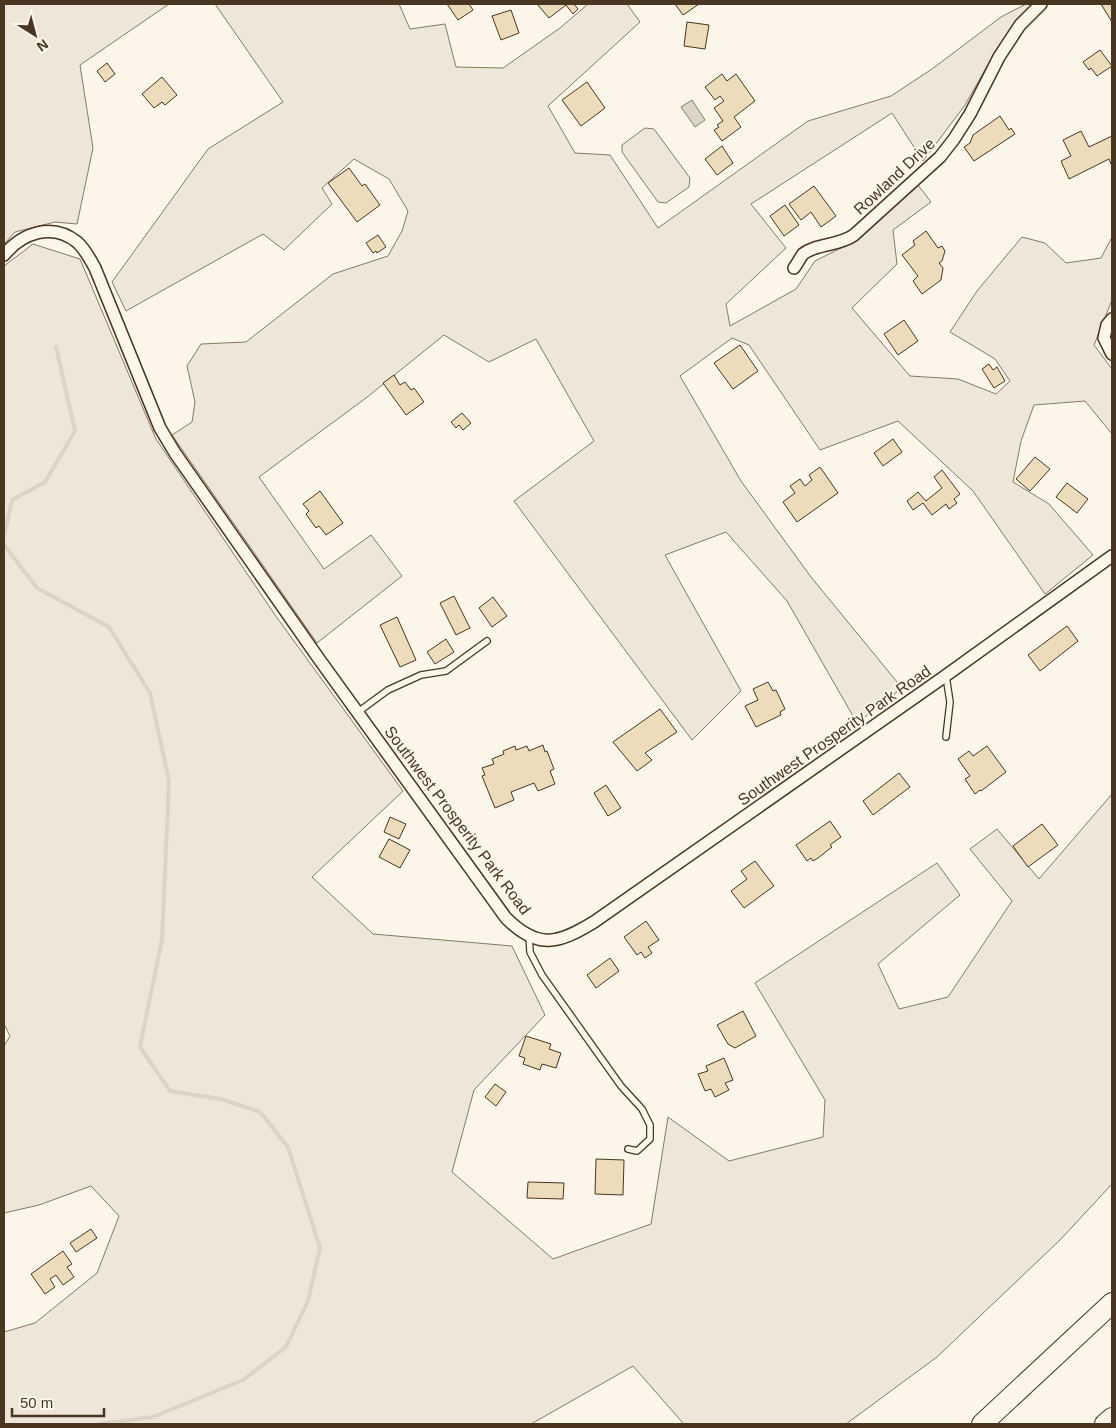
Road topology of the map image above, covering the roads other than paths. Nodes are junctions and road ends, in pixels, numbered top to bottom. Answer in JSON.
{"nodes":[{"id":1,"x":1041,"y":4,"type":"edge"},
{"id":2,"x":4,"y":255,"type":"edge"},
{"id":3,"x":794,"y":268,"type":"dead end"},
{"id":4,"x":1112,"y":319,"type":"edge"},
{"id":5,"x":1112,"y":354,"type":"edge"},
{"id":6,"x":1112,"y":556,"type":"edge"},
{"id":7,"x":487,"y":641,"type":"dead end"},
{"id":8,"x":946,"y":676,"type":"junction"},
{"id":9,"x":358,"y":712,"type":"junction"},
{"id":10,"x":946,"y":738,"type":"dead end"},
{"id":11,"x":529,"y":936,"type":"junction"},
{"id":12,"x":628,"y":1149,"type":"dead end"},
{"id":13,"x":1112,"y":1303,"type":"edge"},
{"id":14,"x":1112,"y":1418,"type":"edge"},
{"id":15,"x":982,"y":1424,"type":"edge"},
{"id":16,"x":1105,"y":1424,"type":"edge"}],
"edges":[{"from":1,"to":3,"type":"street","name":"Rowland Drive"},
{"from":2,"to":9,"type":"street","name":"Southwest Prosperity Park Road"},
{"from":4,"to":5,"type":"street"},
{"from":6,"to":8,"type":"street","name":"Southwest Prosperity Park Road"},
{"from":7,"to":9,"type":"lane"},
{"from":8,"to":10,"type":"lane"},
{"from":8,"to":11,"type":"street","name":"Southwest Prosperity Park Road"},
{"from":9,"to":11,"type":"street","name":"Southwest Prosperity Park Road"},
{"from":11,"to":12,"type":"lane"},
{"from":13,"to":15,"type":"highway"},
{"from":14,"to":16,"type":"highway"}]}
